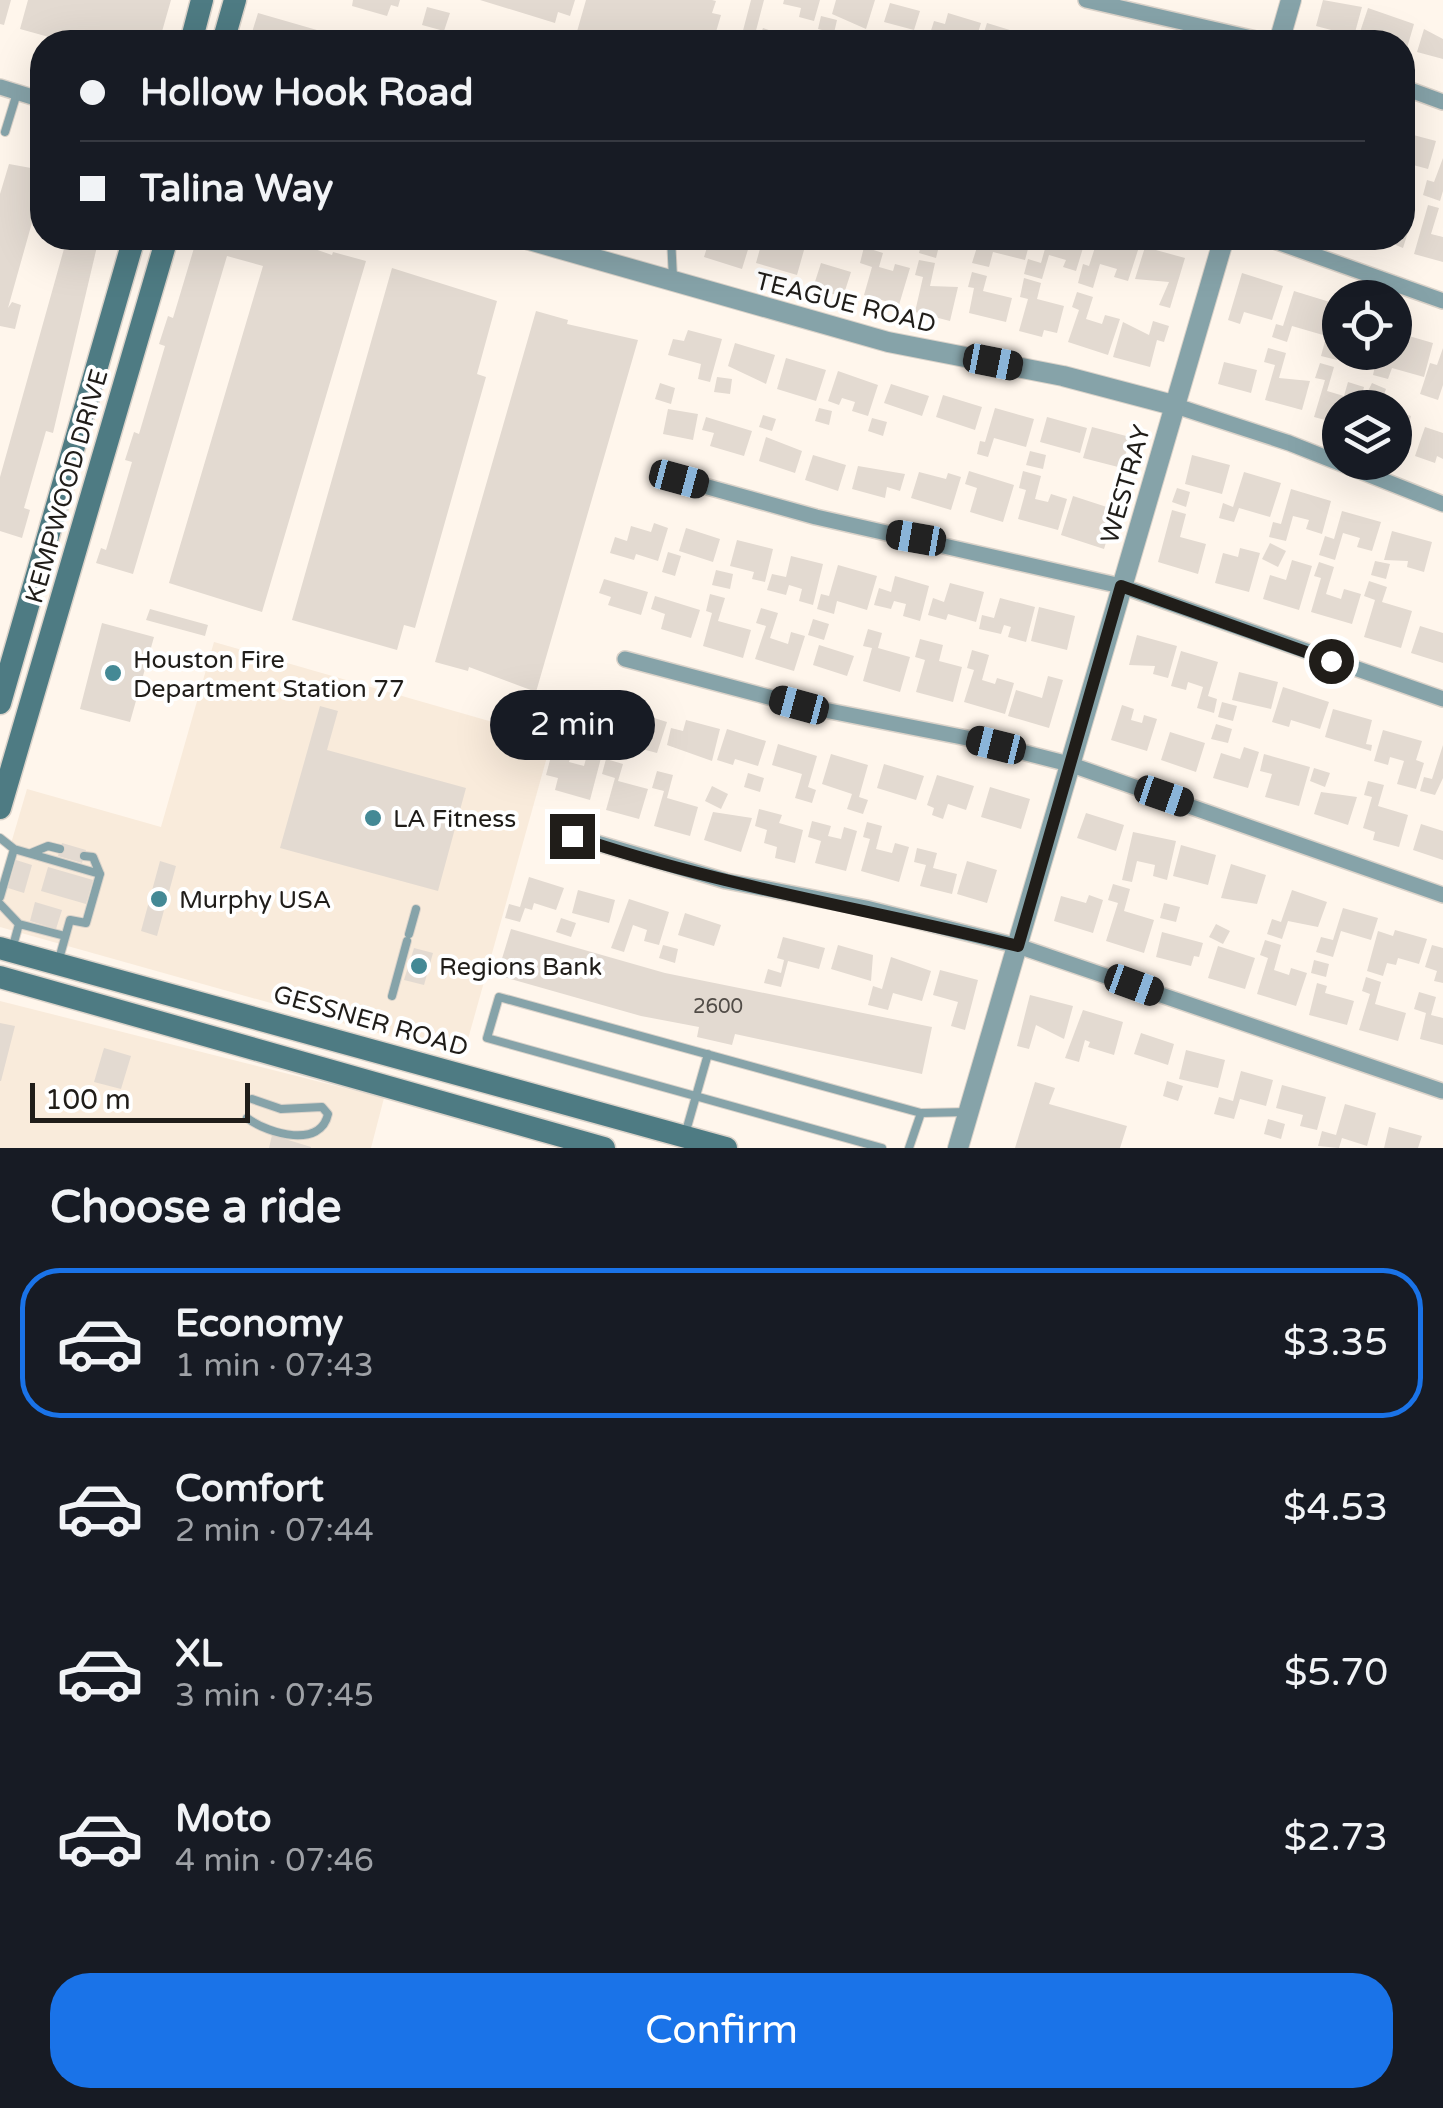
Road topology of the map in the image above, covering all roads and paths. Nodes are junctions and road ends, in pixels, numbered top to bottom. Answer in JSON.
{"nodes":[{"id":1,"x":202,"y":0,"type":"edge"},
{"id":2,"x":235,"y":0,"type":"edge"},
{"id":3,"x":1086,"y":0,"type":"edge"},
{"id":4,"x":1291,"y":0,"type":"edge"},
{"id":5,"x":193,"y":30,"type":"edge"},
{"id":6,"x":226,"y":30,"type":"edge"},
{"id":7,"x":1217,"y":30,"type":"edge"},
{"id":8,"x":1282,"y":30,"type":"edge"},
{"id":9,"x":0,"y":88,"type":"edge"},
{"id":10,"x":17,"y":92,"type":"junction"},
{"id":11,"x":1415,"y":92,"type":"edge"},
{"id":12,"x":30,"y":96,"type":"edge"},
{"id":13,"x":1443,"y":102,"type":"edge"},
{"id":14,"x":4,"y":132,"type":"dead end"},
{"id":15,"x":130,"y":250,"type":"edge"},
{"id":16,"x":164,"y":250,"type":"edge"},
{"id":17,"x":564,"y":250,"type":"edge"},
{"id":18,"x":672,"y":250,"type":"edge"},
{"id":19,"x":1220,"y":250,"type":"edge"},
{"id":20,"x":1300,"y":250,"type":"edge"},
{"id":21,"x":673,"y":281,"type":"junction"},
{"id":22,"x":1443,"y":301,"type":"edge"},
{"id":23,"x":1174,"y":405,"type":"junction"},
{"id":24,"x":78,"y":429,"type":"junction"},
{"id":25,"x":109,"y":437,"type":"junction"},
{"id":26,"x":679,"y":479,"type":"dead end"},
{"id":27,"x":1443,"y":504,"type":"edge"},
{"id":28,"x":1121,"y":586,"type":"junction"},
{"id":29,"x":625,"y":659,"type":"dead end"},
{"id":30,"x":1443,"y":698,"type":"edge"},
{"id":31,"x":0,"y":702,"type":"edge"},
{"id":32,"x":1069,"y":764,"type":"junction"},
{"id":33,"x":0,"y":808,"type":"edge"},
{"id":34,"x":572,"y":836,"type":"dead end"},
{"id":35,"x":0,"y":838,"type":"edge"},
{"id":36,"x":14,"y":849,"type":"junction"},
{"id":37,"x":60,"y":849,"type":"dead end"},
{"id":38,"x":30,"y":854,"type":"junction"},
{"id":39,"x":84,"y":856,"type":"dead end"},
{"id":40,"x":100,"y":874,"type":"junction"},
{"id":41,"x":1443,"y":895,"type":"edge"},
{"id":42,"x":0,"y":900,"type":"edge"},
{"id":43,"x":416,"y":910,"type":"dead end"},
{"id":44,"x":19,"y":924,"type":"junction"},
{"id":45,"x":65,"y":936,"type":"junction"},
{"id":46,"x":1018,"y":946,"type":"junction"},
{"id":47,"x":6,"y":949,"type":"edge"},
{"id":48,"x":58,"y":964,"type":"junction"},
{"id":49,"x":0,"y":978,"type":"edge"},
{"id":50,"x":392,"y":996,"type":"dead end"},
{"id":51,"x":708,"y":1054,"type":"junction"},
{"id":52,"x":1442,"y":1091,"type":"edge"},
{"id":53,"x":694,"y":1096,"type":"junction"},
{"id":54,"x":252,"y":1098,"type":"dead end"},
{"id":55,"x":921,"y":1112,"type":"junction"},
{"id":56,"x":968,"y":1112,"type":"junction"},
{"id":57,"x":247,"y":1118,"type":"dead end"},
{"id":58,"x":683,"y":1142,"type":"edge"},
{"id":59,"x":574,"y":1144,"type":"edge"},
{"id":60,"x":604,"y":1148,"type":"edge"},
{"id":61,"x":726,"y":1148,"type":"edge"},
{"id":62,"x":882,"y":1148,"type":"edge"},
{"id":63,"x":909,"y":1148,"type":"edge"},
{"id":64,"x":958,"y":1148,"type":"edge"}],
"edges":[{"from":1,"to":5,"type":"main road"},
{"from":2,"to":6,"type":"main road"},
{"from":3,"to":7,"type":"street"},
{"from":4,"to":8,"type":"street"},
{"from":9,"to":10,"type":"street"},
{"from":10,"to":12,"type":"street"},
{"from":10,"to":14,"type":"lane"},
{"from":11,"to":13,"type":"street"},
{"from":15,"to":24,"type":"main road","name":"KEMPWOOD DRIVE"},
{"from":16,"to":25,"type":"main road","name":"KEMPWOOD DRIVE"},
{"from":17,"to":21,"type":"street","name":"TEAGUE ROAD"},
{"from":18,"to":21,"type":"lane"},
{"from":19,"to":23,"type":"street","name":"WESTRAY"},
{"from":20,"to":22,"type":"street"},
{"from":21,"to":23,"type":"street","name":"TEAGUE ROAD"},
{"from":23,"to":27,"type":"street","name":"TEAGUE ROAD"},
{"from":23,"to":28,"type":"street","name":"WESTRAY"},
{"from":24,"to":25,"type":"main road"},
{"from":24,"to":31,"type":"main road","name":"KEMPWOOD DRIVE"},
{"from":25,"to":33,"type":"main road","name":"KEMPWOOD DRIVE"},
{"from":26,"to":28,"type":"street"},
{"from":28,"to":30,"type":"street"},
{"from":28,"to":32,"type":"street","name":"WESTRAY"},
{"from":29,"to":32,"type":"street"},
{"from":32,"to":41,"type":"street"},
{"from":32,"to":46,"type":"street","name":"WESTRAY"},
{"from":34,"to":46,"type":"street"},
{"from":35,"to":36,"type":"lane"},
{"from":36,"to":38,"type":"lane"},
{"from":36,"to":42,"type":"lane"},
{"from":37,"to":38,"type":"lane"},
{"from":38,"to":40,"type":"lane"},
{"from":39,"to":40,"type":"lane"},
{"from":40,"to":45,"type":"lane"},
{"from":42,"to":44,"type":"lane"},
{"from":43,"to":50,"type":"lane"},
{"from":44,"to":45,"type":"lane"},
{"from":44,"to":47,"type":"lane"},
{"from":45,"to":48,"type":"lane"},
{"from":46,"to":52,"type":"street"},
{"from":46,"to":56,"type":"street","name":"WESTRAY"},
{"from":47,"to":48,"type":"main road","name":"GESSNER ROAD"},
{"from":48,"to":58,"type":"main road","name":"GESSNER ROAD"},
{"from":49,"to":59,"type":"main road"},
{"from":51,"to":53,"type":"lane"},
{"from":51,"to":53,"type":"lane"},
{"from":51,"to":55,"type":"lane"},
{"from":53,"to":58,"type":"lane"},
{"from":53,"to":62,"type":"lane"},
{"from":54,"to":57,"type":"lane"},
{"from":55,"to":56,"type":"lane"},
{"from":55,"to":63,"type":"lane"},
{"from":56,"to":64,"type":"street","name":"WESTRAY"},
{"from":58,"to":61,"type":"main road","name":"GESSNER ROAD"},
{"from":59,"to":60,"type":"main road"}]}
